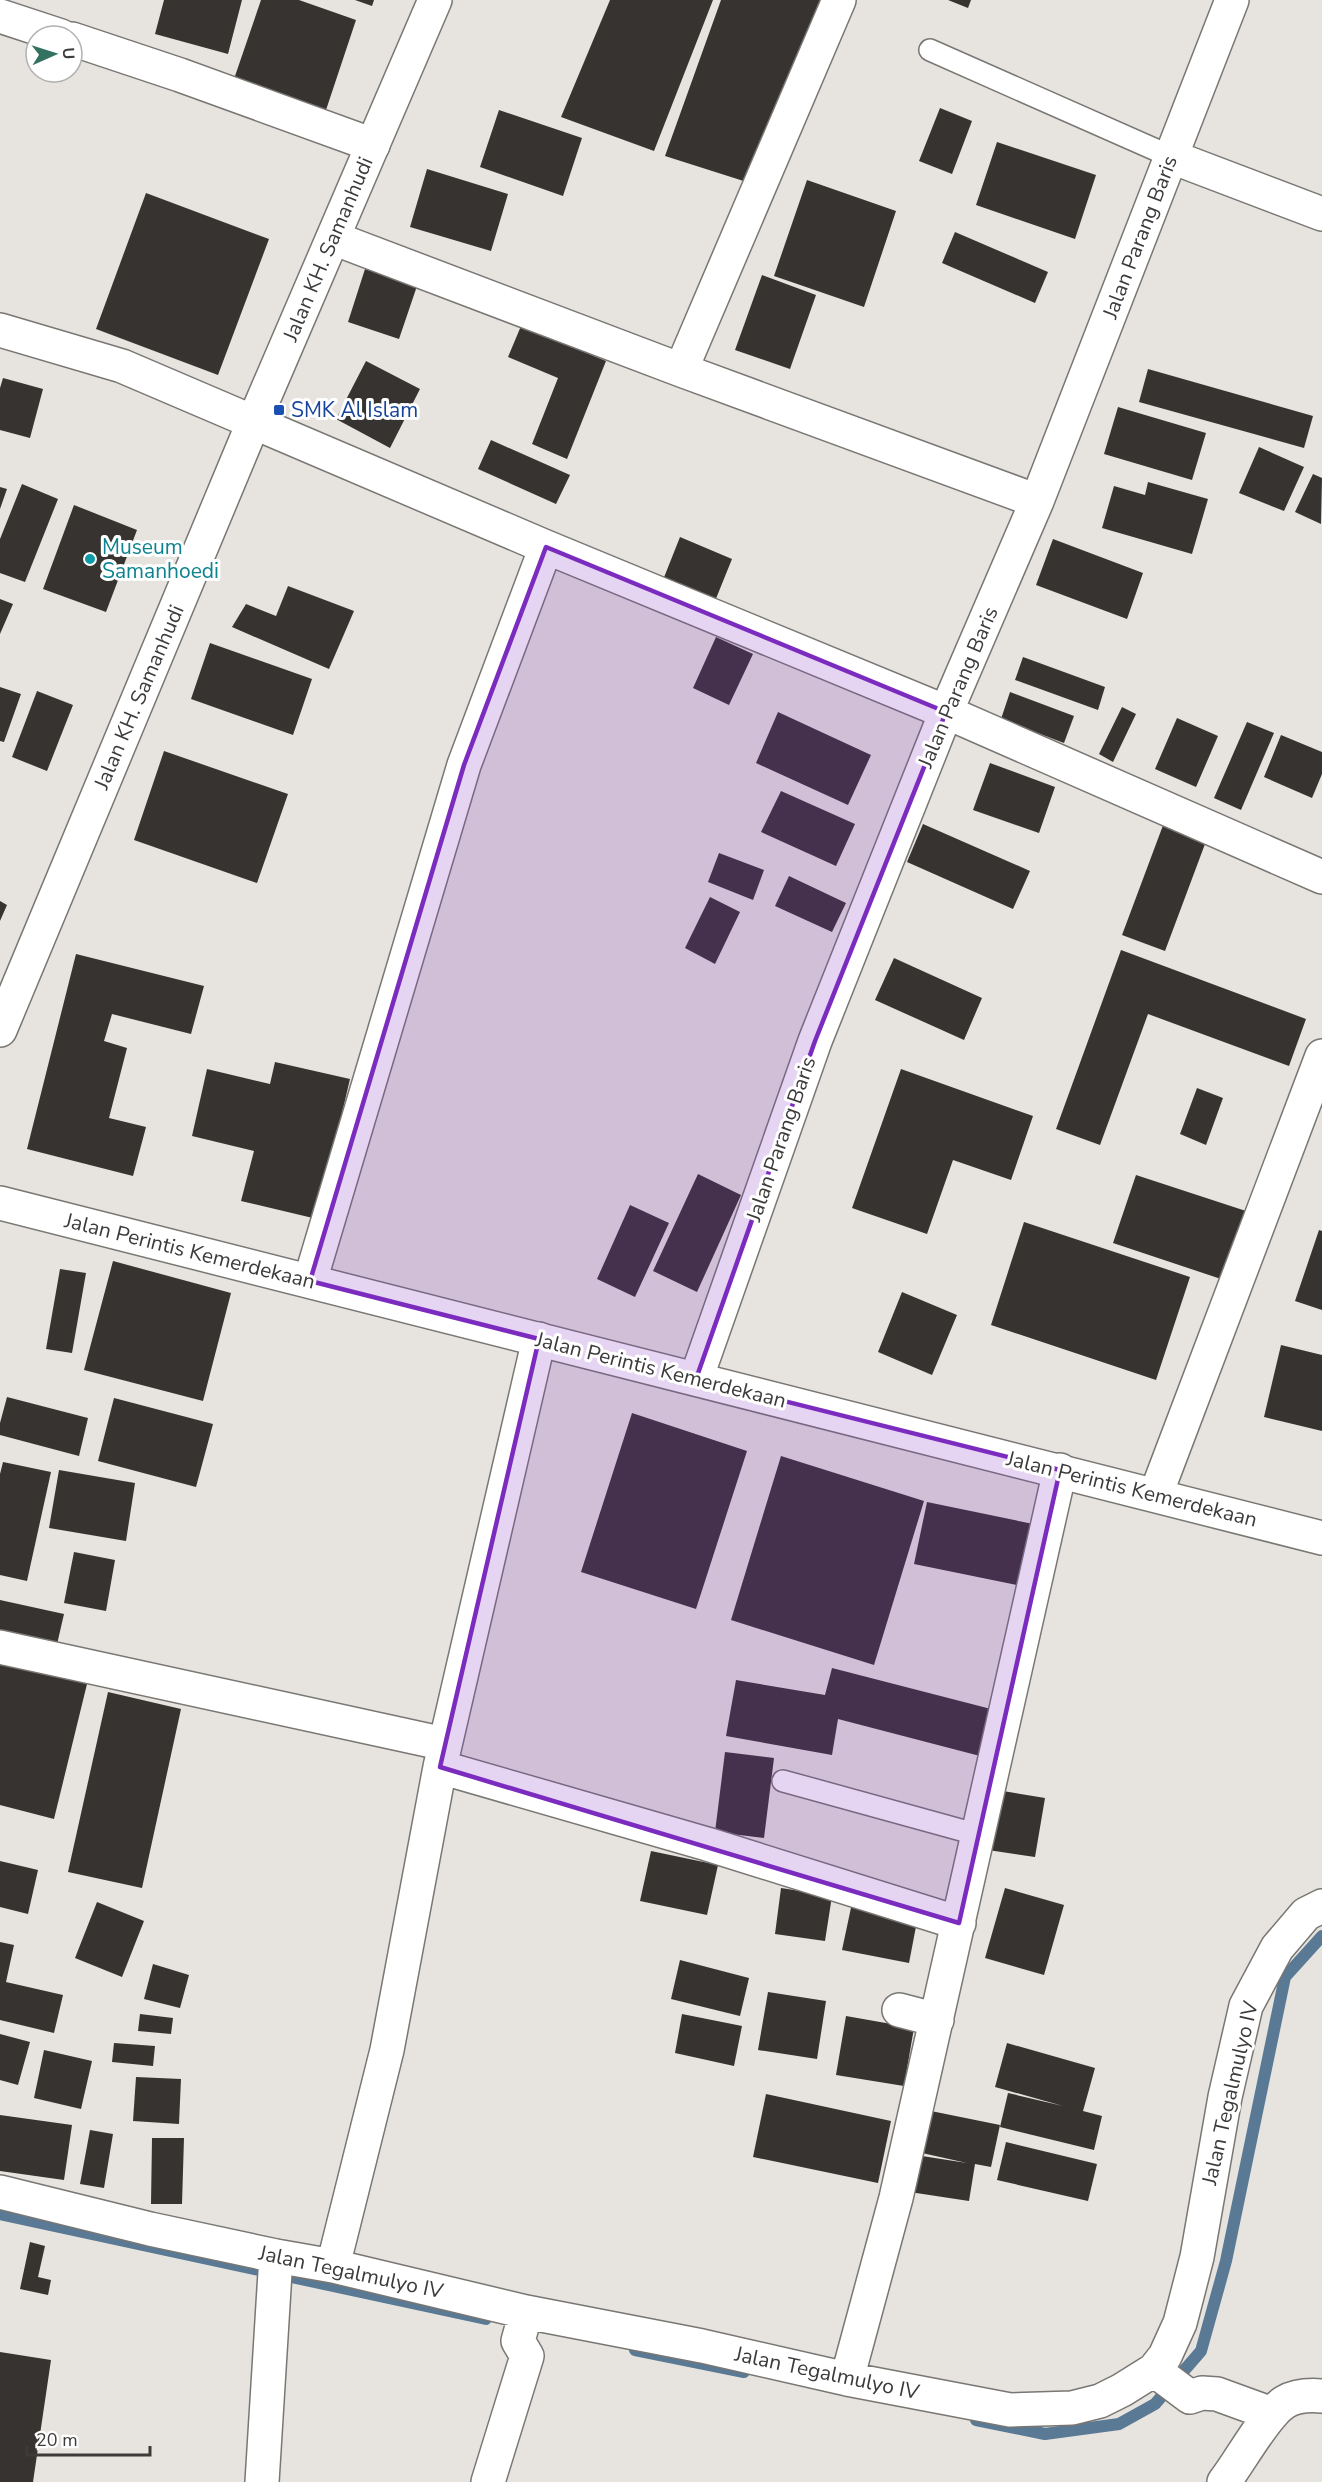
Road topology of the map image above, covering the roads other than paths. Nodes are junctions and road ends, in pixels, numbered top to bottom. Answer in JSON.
{"nodes":[{"id":1,"x":435,"y":0,"type":"edge"},
{"id":2,"x":839,"y":0,"type":"edge"},
{"id":3,"x":1232,"y":0,"type":"edge"},
{"id":4,"x":0,"y":16,"type":"edge"},
{"id":5,"x":25,"y":24,"type":"edge"},
{"id":6,"x":84,"y":43,"type":"edge"},
{"id":7,"x":930,"y":50,"type":"dead end"},
{"id":8,"x":373,"y":145,"type":"junction"},
{"id":9,"x":1172,"y":157,"type":"junction"},
{"id":10,"x":1322,"y":214,"type":"edge"},
{"id":11,"x":333,"y":238,"type":"junction"},
{"id":12,"x":0,"y":330,"type":"edge"},
{"id":13,"x":681,"y":370,"type":"junction"},
{"id":14,"x":254,"y":421,"type":"junction"},
{"id":15,"x":1038,"y":501,"type":"junction"},
{"id":16,"x":546,"y":547,"type":"junction"},
{"id":17,"x":946,"y":712,"type":"junction"},
{"id":18,"x":1322,"y":877,"type":"edge"},
{"id":19,"x":0,"y":1030,"type":"edge"},
{"id":20,"x":1322,"y":1056,"type":"edge"},
{"id":21,"x":0,"y":1203,"type":"edge"},
{"id":22,"x":310,"y":1281,"type":"junction"},
{"id":23,"x":539,"y":1339,"type":"junction"},
{"id":24,"x":696,"y":1379,"type":"junction"},
{"id":25,"x":1060,"y":1470,"type":"junction"},
{"id":26,"x":1156,"y":1494,"type":"junction"},
{"id":27,"x":1322,"y":1538,"type":"edge"},
{"id":28,"x":0,"y":1647,"type":"edge"},
{"id":29,"x":442,"y":1756,"type":"junction"},
{"id":30,"x":783,"y":1781,"type":"dead end"},
{"id":31,"x":979,"y":1835,"type":"junction"},
{"id":32,"x":1322,"y":1906,"type":"edge"},
{"id":33,"x":959,"y":1923,"type":"junction"},
{"id":34,"x":899,"y":2010,"type":"dead end"},
{"id":35,"x":937,"y":2020,"type":"junction"},
{"id":36,"x":0,"y":2192,"type":"edge"},
{"id":37,"x":333,"y":2266,"type":"junction"},
{"id":38,"x":275,"y":2270,"type":"junction"},
{"id":39,"x":522,"y":2325,"type":"junction"},
{"id":40,"x":847,"y":2379,"type":"junction"},
{"id":41,"x":1170,"y":2382,"type":"junction"},
{"id":42,"x":1322,"y":2396,"type":"edge"},
{"id":43,"x":1272,"y":2414,"type":"junction"},
{"id":44,"x":262,"y":2482,"type":"edge"},
{"id":45,"x":488,"y":2482,"type":"edge"},
{"id":46,"x":1224,"y":2482,"type":"edge"}],
"edges":[{"from":1,"to":8,"type":"street","name":"Jalan KH. Samanhudi"},
{"from":2,"to":13,"type":"street"},
{"from":3,"to":9,"type":"street","name":"Jalan Parang Baris"},
{"from":4,"to":5,"type":"street"},
{"from":6,"to":8,"type":"street"},
{"from":7,"to":9,"type":"lane"},
{"from":8,"to":11,"type":"street","name":"Jalan KH. Samanhudi"},
{"from":9,"to":10,"type":"street"},
{"from":9,"to":15,"type":"street","name":"Jalan Parang Baris"},
{"from":11,"to":13,"type":"street"},
{"from":11,"to":14,"type":"street","name":"Jalan KH. Samanhudi"},
{"from":12,"to":14,"type":"street"},
{"from":13,"to":15,"type":"street"},
{"from":14,"to":16,"type":"street"},
{"from":14,"to":19,"type":"street","name":"Jalan KH. Samanhudi"},
{"from":15,"to":17,"type":"street","name":"Jalan Parang Baris"},
{"from":16,"to":17,"type":"street"},
{"from":16,"to":22,"type":"street"},
{"from":17,"to":18,"type":"street"},
{"from":17,"to":24,"type":"street","name":"Jalan Parang Baris"},
{"from":20,"to":26,"type":"street"},
{"from":21,"to":22,"type":"street","name":"Jalan Perintis Kemerdekaan"},
{"from":22,"to":23,"type":"street","name":"Jalan Perintis Kemerdekaan"},
{"from":23,"to":24,"type":"street","name":"Jalan Perintis Kemerdekaan"},
{"from":23,"to":29,"type":"street"},
{"from":24,"to":25,"type":"street","name":"Jalan Perintis Kemerdekaan"},
{"from":25,"to":26,"type":"street","name":"Jalan Perintis Kemerdekaan"},
{"from":25,"to":31,"type":"street"},
{"from":26,"to":27,"type":"street","name":"Jalan Perintis Kemerdekaan"},
{"from":28,"to":29,"type":"street"},
{"from":29,"to":33,"type":"street"},
{"from":29,"to":37,"type":"street"},
{"from":30,"to":31,"type":"lane"},
{"from":31,"to":33,"type":"street"},
{"from":32,"to":41,"type":"street","name":"Jalan Tegalmulyo IV"},
{"from":33,"to":35,"type":"street"},
{"from":34,"to":35,"type":"street"},
{"from":35,"to":40,"type":"street"},
{"from":36,"to":38,"type":"street","name":"Jalan Tegalmulyo IV"},
{"from":37,"to":38,"type":"street","name":"Jalan Tegalmulyo IV"},
{"from":37,"to":39,"type":"street","name":"Jalan Tegalmulyo IV"},
{"from":38,"to":44,"type":"street"},
{"from":39,"to":40,"type":"street","name":"Jalan Tegalmulyo IV"},
{"from":39,"to":45,"type":"street"},
{"from":40,"to":41,"type":"street","name":"Jalan Tegalmulyo IV"},
{"from":41,"to":43,"type":"street"},
{"from":42,"to":43,"type":"street"},
{"from":43,"to":46,"type":"street"}]}
